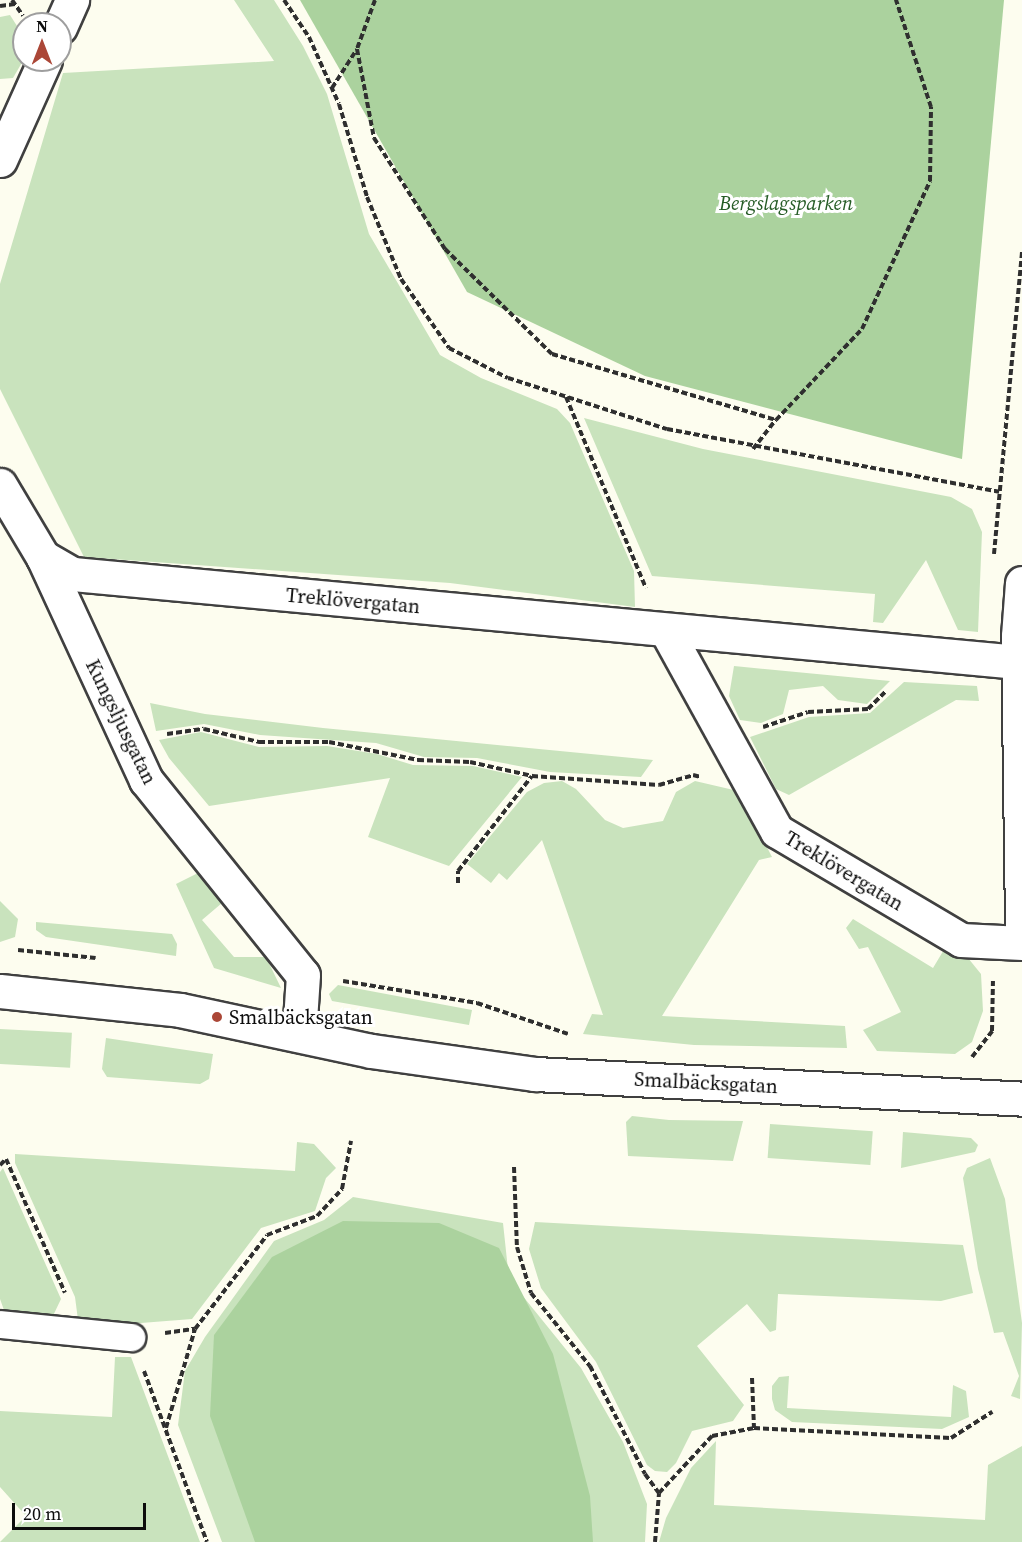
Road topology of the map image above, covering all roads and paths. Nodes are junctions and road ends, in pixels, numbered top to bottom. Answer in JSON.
{"nodes":[{"id":1,"x":284,"y":0,"type":"edge"},
{"id":2,"x":375,"y":0,"type":"edge"},
{"id":3,"x":896,"y":0,"type":"edge"},
{"id":4,"x":15,"y":4,"type":"dead end"},
{"id":5,"x":0,"y":6,"type":"edge"},
{"id":6,"x":357,"y":49,"type":"junction"},
{"id":7,"x":40,"y":72,"type":"edge"},
{"id":8,"x":332,"y":89,"type":"junction"},
{"id":9,"x":0,"y":160,"type":"edge"},
{"id":10,"x":1022,"y":251,"type":"edge"},
{"id":11,"x":566,"y":397,"type":"junction"},
{"id":12,"x":776,"y":420,"type":"junction"},
{"id":13,"x":753,"y":449,"type":"junction"},
{"id":14,"x":0,"y":485,"type":"edge"},
{"id":15,"x":43,"y":557,"type":"junction"},
{"id":16,"x":1022,"y":583,"type":"edge"},
{"id":17,"x":667,"y":632,"type":"junction"},
{"id":18,"x":901,"y":652,"type":"junction"},
{"id":19,"x":1018,"y":662,"type":"junction"},
{"id":20,"x":721,"y":729,"type":"junction"},
{"id":21,"x":129,"y":743,"type":"junction"},
{"id":22,"x":745,"y":773,"type":"junction"},
{"id":23,"x":532,"y":776,"type":"junction"},
{"id":24,"x":458,"y":883,"type":"dead end"},
{"id":25,"x":1020,"y":884,"type":"edge"},
{"id":26,"x":1022,"y":942,"type":"edge"},
{"id":27,"x":13,"y":951,"type":"dead end"},
{"id":28,"x":100,"y":958,"type":"dead end"},
{"id":29,"x":303,"y":975,"type":"junction"},
{"id":30,"x":0,"y":991,"type":"edge"},
{"id":31,"x":299,"y":1035,"type":"junction"},
{"id":32,"x":570,"y":1035,"type":"dead end"},
{"id":33,"x":975,"y":1055,"type":"dead end"},
{"id":34,"x":968,"y":1059,"type":"dead end"},
{"id":35,"x":1022,"y":1099,"type":"edge"},
{"id":36,"x":351,"y":1141,"type":"dead end"},
{"id":37,"x":0,"y":1165,"type":"edge"},
{"id":38,"x":514,"y":1167,"type":"dead end"},
{"id":39,"x":0,"y":1324,"type":"edge"},
{"id":40,"x":66,"y":1328,"type":"junction"},
{"id":41,"x":195,"y":1329,"type":"junction"},
{"id":42,"x":131,"y":1337,"type":"junction"},
{"id":43,"x":753,"y":1378,"type":"dead end"},
{"id":44,"x":992,"y":1412,"type":"dead end"},
{"id":45,"x":754,"y":1428,"type":"junction"},
{"id":46,"x":165,"y":1429,"type":"junction"},
{"id":47,"x":659,"y":1493,"type":"junction"},
{"id":48,"x":207,"y":1542,"type":"edge"},
{"id":49,"x":655,"y":1542,"type":"edge"}],
"edges":[{"from":1,"to":8,"type":"path"},
{"from":2,"to":6,"type":"path"},
{"from":3,"to":12,"type":"path"},
{"from":4,"to":5,"type":"path"},
{"from":6,"to":8,"type":"path"},
{"from":6,"to":12,"type":"path"},
{"from":7,"to":9,"type":"street"},
{"from":8,"to":11,"type":"path"},
{"from":10,"to":13,"type":"path"},
{"from":11,"to":13,"type":"path"},
{"from":11,"to":17,"type":"path"},
{"from":12,"to":13,"type":"path"},
{"from":14,"to":15,"type":"street","name":"Kungsljusgatan"},
{"from":15,"to":17,"type":"street","name":"Treklövergatan"},
{"from":15,"to":21,"type":"street","name":"Kungsljusgatan"},
{"from":16,"to":19,"type":"street"},
{"from":17,"to":18,"type":"street","name":"Treklövergatan"},
{"from":17,"to":20,"type":"street","name":"Treklövergatan"},
{"from":18,"to":19,"type":"street","name":"Treklövergatan"},
{"from":18,"to":20,"type":"path"},
{"from":19,"to":25,"type":"street"},
{"from":20,"to":22,"type":"street","name":"Treklövergatan"},
{"from":21,"to":23,"type":"path"},
{"from":21,"to":29,"type":"street","name":"Kungsljusgatan"},
{"from":22,"to":23,"type":"path"},
{"from":22,"to":26,"type":"street","name":"Treklövergatan"},
{"from":23,"to":24,"type":"path"},
{"from":25,"to":26,"type":"street"},
{"from":27,"to":28,"type":"path"},
{"from":29,"to":31,"type":"street"},
{"from":29,"to":32,"type":"path"},
{"from":30,"to":31,"type":"street","name":"Smalbäcksgatan"},
{"from":31,"to":35,"type":"street","name":"Smalbäcksgatan"},
{"from":33,"to":34,"type":"path"},
{"from":36,"to":41,"type":"path"},
{"from":37,"to":40,"type":"path"},
{"from":38,"to":47,"type":"path"},
{"from":39,"to":40,"type":"lane"},
{"from":40,"to":42,"type":"lane"},
{"from":41,"to":42,"type":"path"},
{"from":41,"to":46,"type":"path"},
{"from":42,"to":46,"type":"path"},
{"from":43,"to":45,"type":"path"},
{"from":44,"to":45,"type":"path"},
{"from":45,"to":47,"type":"path"},
{"from":46,"to":48,"type":"path"},
{"from":47,"to":49,"type":"path"}]}
